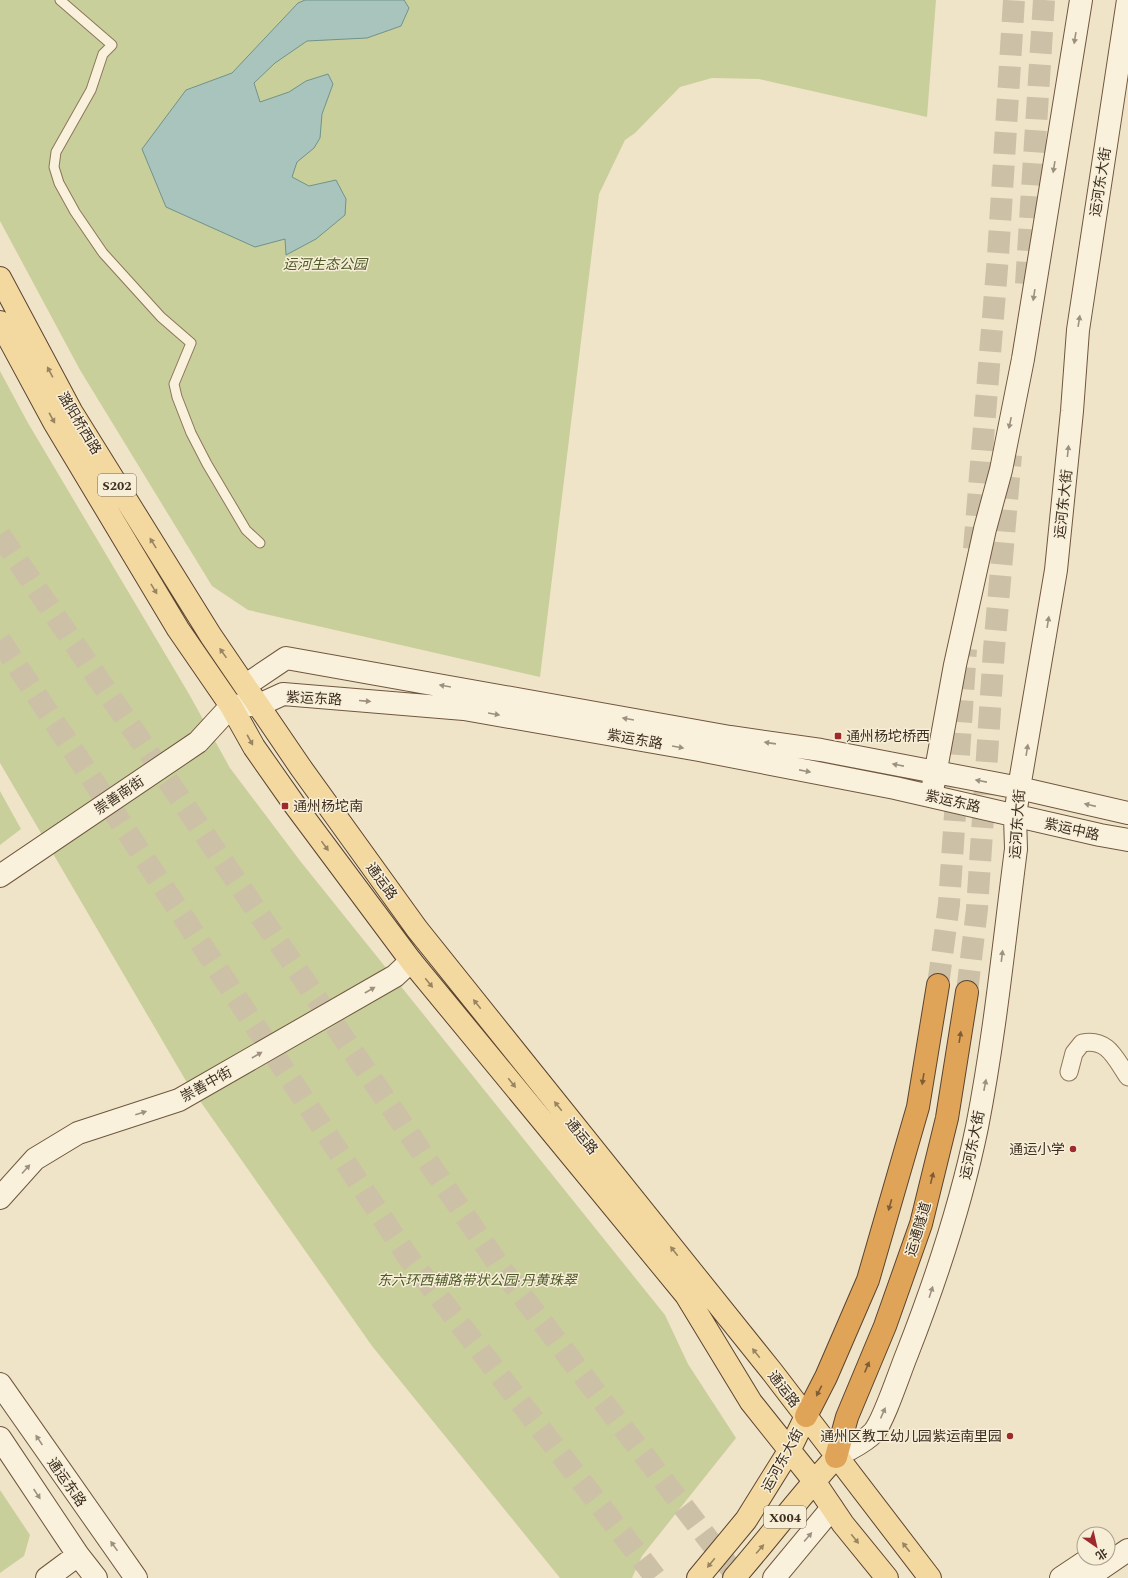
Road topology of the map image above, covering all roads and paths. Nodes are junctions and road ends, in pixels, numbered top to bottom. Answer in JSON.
{"nodes":[{"id":1,"x":60,"y":0,"type":"edge"},
{"id":2,"x":1081,"y":0,"type":"edge"},
{"id":3,"x":1127,"y":2,"type":"edge"},
{"id":4,"x":0,"y":278,"type":"edge"},
{"id":5,"x":0,"y":322,"type":"edge"},
{"id":6,"x":260,"y":544,"type":"dead end"},
{"id":7,"x":246,"y":685,"type":"junction"},
{"id":8,"x":259,"y":705,"type":"junction"},
{"id":9,"x":231,"y":706,"type":"junction"},
{"id":10,"x":936,"y":772,"type":"junction"},
{"id":11,"x":1019,"y":788,"type":"junction"},
{"id":12,"x":930,"y":796,"type":"junction"},
{"id":13,"x":1128,"y":813,"type":"edge"},
{"id":14,"x":1016,"y":816,"type":"junction"},
{"id":15,"x":1128,"y":840,"type":"edge"},
{"id":16,"x":0,"y":876,"type":"edge"},
{"id":17,"x":411,"y":961,"type":"junction"},
{"id":18,"x":938,"y":985,"type":"tunnel mouth"},
{"id":19,"x":967,"y":992,"type":"tunnel mouth"},
{"id":20,"x":1068,"y":1072,"type":"dead end"},
{"id":21,"x":1128,"y":1077,"type":"edge"},
{"id":22,"x":0,"y":1198,"type":"edge"},
{"id":23,"x":0,"y":1384,"type":"edge"},
{"id":24,"x":806,"y":1416,"type":"junction"},
{"id":25,"x":0,"y":1438,"type":"edge"},
{"id":26,"x":790,"y":1451,"type":"junction"},
{"id":27,"x":836,"y":1457,"type":"junction"},
{"id":28,"x":814,"y":1481,"type":"junction"},
{"id":29,"x":832,"y":1508,"type":"junction"},
{"id":30,"x":1128,"y":1534,"type":"edge"},
{"id":31,"x":1116,"y":1542,"type":"edge"},
{"id":32,"x":1128,"y":1550,"type":"edge"},
{"id":33,"x":78,"y":1556,"type":"junction"},
{"id":34,"x":1079,"y":1566,"type":"edge"},
{"id":35,"x":47,"y":1578,"type":"edge"},
{"id":36,"x":96,"y":1578,"type":"edge"},
{"id":37,"x":136,"y":1578,"type":"edge"},
{"id":38,"x":698,"y":1578,"type":"edge"},
{"id":39,"x":734,"y":1578,"type":"edge"},
{"id":40,"x":774,"y":1578,"type":"edge"},
{"id":41,"x":887,"y":1578,"type":"edge"},
{"id":42,"x":930,"y":1578,"type":"edge"},
{"id":43,"x":1061,"y":1578,"type":"edge"},
{"id":44,"x":1087,"y":1578,"type":"edge"}],
"edges":[{"from":1,"to":6,"type":"lane"},
{"from":2,"to":10,"type":"main road","one_way":true},
{"from":11,"to":3,"type":"main road","name":"运河东大街","number":"X004","one_way":true},
{"from":7,"to":4,"type":"main road","name":"潞阳桥西路","number":"S202","one_way":true},
{"from":5,"to":9,"type":"main road","name":"潞阳桥西路","number":"S202","one_way":true},
{"from":7,"to":8,"type":"main road","name":"通运路"},
{"from":7,"to":9,"type":"main road","name":"紫运东路"},
{"from":10,"to":7,"type":"main road","name":"紫运东路","one_way":true},
{"from":8,"to":9,"type":"main road","name":"紫运东路"},
{"from":8,"to":12,"type":"main road","name":"紫运东路","one_way":true},
{"from":24,"to":8,"type":"main road","name":"通运路","one_way":true},
{"from":9,"to":16,"type":"main road","name":"崇善南街"},
{"from":9,"to":17,"type":"main road","name":"通运路","one_way":true},
{"from":11,"to":10,"type":"main road","name":"紫运东路","one_way":true},
{"from":10,"to":12,"type":"main road"},
{"from":13,"to":11,"type":"main road","name":"紫运中路","one_way":true},
{"from":11,"to":14,"type":"main road","name":"运河东大街","number":"X004"},
{"from":12,"to":14,"type":"main road","name":"紫运东路"},
{"from":14,"to":15,"type":"main road","name":"紫运中路"},
{"from":27,"to":14,"type":"main road","name":"运河东大街","number":"X004","one_way":true},
{"from":22,"to":17,"type":"main road","name":"崇善中街","one_way":true},
{"from":17,"to":26,"type":"main road","name":"通运路","one_way":true},
{"from":18,"to":24,"type":"highway","one_way":true},
{"from":27,"to":19,"type":"highway","name":"运通隧道","one_way":true},
{"from":20,"to":21,"type":"street"},
{"from":37,"to":23,"type":"main road","name":"通运东路","one_way":true},
{"from":24,"to":26,"type":"main road","name":"运河东大街","number":"X004"},
{"from":24,"to":27,"type":"main road","name":"通运路"},
{"from":25,"to":33,"type":"main road","one_way":true},
{"from":26,"to":28,"type":"main road","name":"通运路"},
{"from":26,"to":38,"type":"main road","name":"运河东大街","number":"X004","one_way":true},
{"from":27,"to":28,"type":"main road","name":"运河东大街","number":"X004"},
{"from":42,"to":27,"type":"main road","name":"通运路","one_way":true},
{"from":28,"to":29,"type":"main road","name":"通运路"},
{"from":39,"to":28,"type":"main road","name":"运河东大街","number":"X004","one_way":true},
{"from":40,"to":29,"type":"main road","one_way":true},
{"from":29,"to":41,"type":"main road","one_way":true},
{"from":30,"to":31,"type":"main road"},
{"from":32,"to":44,"type":"main road"},
{"from":33,"to":35,"type":"main road"},
{"from":33,"to":36,"type":"main road"},
{"from":34,"to":43,"type":"main road"}]}
